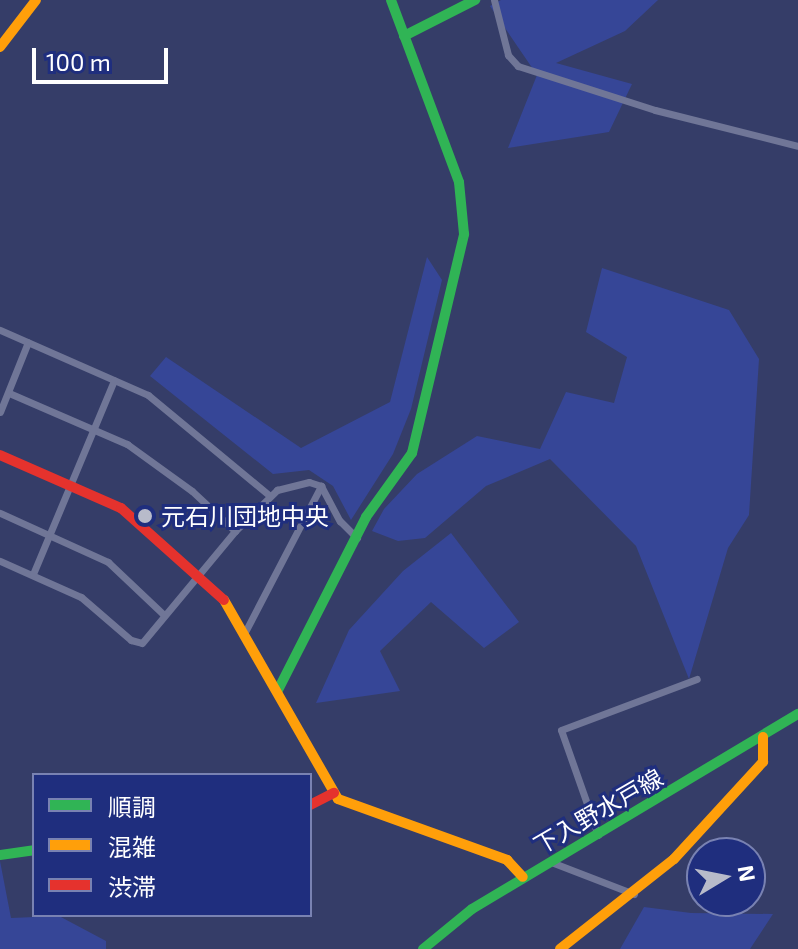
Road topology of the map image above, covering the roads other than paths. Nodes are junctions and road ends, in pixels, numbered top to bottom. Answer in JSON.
{"nodes":[{"id":1,"x":36,"y":0,"type":"edge"},
{"id":2,"x":391,"y":0,"type":"edge"},
{"id":3,"x":475,"y":0,"type":"edge"},
{"id":4,"x":494,"y":0,"type":"edge"},
{"id":5,"x":404,"y":36,"type":"junction"},
{"id":6,"x":0,"y":47,"type":"edge"},
{"id":7,"x":798,"y":146,"type":"edge"},
{"id":8,"x":0,"y":330,"type":"edge"},
{"id":9,"x":28,"y":342,"type":"junction"},
{"id":10,"x":114,"y":380,"type":"junction"},
{"id":11,"x":9,"y":393,"type":"junction"},
{"id":12,"x":0,"y":412,"type":"edge"},
{"id":13,"x":94,"y":430,"type":"junction"},
{"id":14,"x":0,"y":455,"type":"edge"},
{"id":15,"x":69,"y":484,"type":"junction"},
{"id":16,"x":321,"y":486,"type":"junction"},
{"id":17,"x":269,"y":495,"type":"junction"},
{"id":18,"x":0,"y":513,"type":"edge"},
{"id":19,"x":235,"y":531,"type":"junction"},
{"id":20,"x":49,"y":533,"type":"junction"},
{"id":21,"x":357,"y":538,"type":"junction"},
{"id":22,"x":0,"y":561,"type":"edge"},
{"id":23,"x":200,"y":573,"type":"junction"},
{"id":24,"x":33,"y":574,"type":"junction"},
{"id":25,"x":163,"y":614,"type":"junction"},
{"id":26,"x":245,"y":632,"type":"junction"},
{"id":27,"x":697,"y":679,"type":"dead end"},
{"id":28,"x":278,"y":690,"type":"junction"},
{"id":29,"x":798,"y":714,"type":"edge"},
{"id":30,"x":763,"y":737,"type":"junction"},
{"id":31,"x":334,"y":793,"type":"junction"},
{"id":32,"x":312,"y":804,"type":"edge"},
{"id":33,"x":598,"y":835,"type":"junction"},
{"id":34,"x":32,"y":850,"type":"edge"},
{"id":35,"x":0,"y":855,"type":"edge"},
{"id":36,"x":551,"y":862,"type":"junction"},
{"id":37,"x":523,"y":877,"type":"junction"},
{"id":38,"x":634,"y":894,"type":"junction"},
{"id":39,"x":423,"y":949,"type":"edge"},
{"id":40,"x":560,"y":949,"type":"edge"}],
"edges":[{"from":1,"to":6,"type":"street"},
{"from":2,"to":5,"type":"street"},
{"from":3,"to":5,"type":"street"},
{"from":4,"to":7,"type":"street"},
{"from":5,"to":21,"type":"street"},
{"from":8,"to":9,"type":"street"},
{"from":9,"to":10,"type":"street"},
{"from":9,"to":11,"type":"street"},
{"from":10,"to":13,"type":"street"},
{"from":10,"to":17,"type":"street"},
{"from":11,"to":12,"type":"street"},
{"from":11,"to":13,"type":"street"},
{"from":13,"to":15,"type":"street"},
{"from":13,"to":19,"type":"street"},
{"from":14,"to":15,"type":"street"},
{"from":15,"to":20,"type":"street"},
{"from":15,"to":23,"type":"street"},
{"from":16,"to":17,"type":"street"},
{"from":16,"to":21,"type":"street"},
{"from":16,"to":26,"type":"street"},
{"from":17,"to":19,"type":"street"},
{"from":18,"to":20,"type":"street"},
{"from":19,"to":23,"type":"street"},
{"from":20,"to":24,"type":"street"},
{"from":20,"to":25,"type":"street"},
{"from":21,"to":28,"type":"street"},
{"from":22,"to":24,"type":"street"},
{"from":23,"to":25,"type":"street"},
{"from":23,"to":26,"type":"street"},
{"from":24,"to":25,"type":"street"},
{"from":26,"to":28,"type":"street"},
{"from":27,"to":33,"type":"street"},
{"from":28,"to":31,"type":"street"},
{"from":29,"to":30,"type":"street","name":"下入野水戸線"},
{"from":30,"to":33,"type":"street","name":"下入野水戸線"},
{"from":30,"to":38,"type":"street"},
{"from":31,"to":32,"type":"street"},
{"from":31,"to":37,"type":"street"},
{"from":33,"to":36,"type":"street","name":"下入野水戸線"},
{"from":34,"to":35,"type":"street"},
{"from":36,"to":37,"type":"street","name":"下入野水戸線"},
{"from":36,"to":38,"type":"street"},
{"from":37,"to":39,"type":"street","name":"下入野水戸線"},
{"from":38,"to":40,"type":"street"}]}
